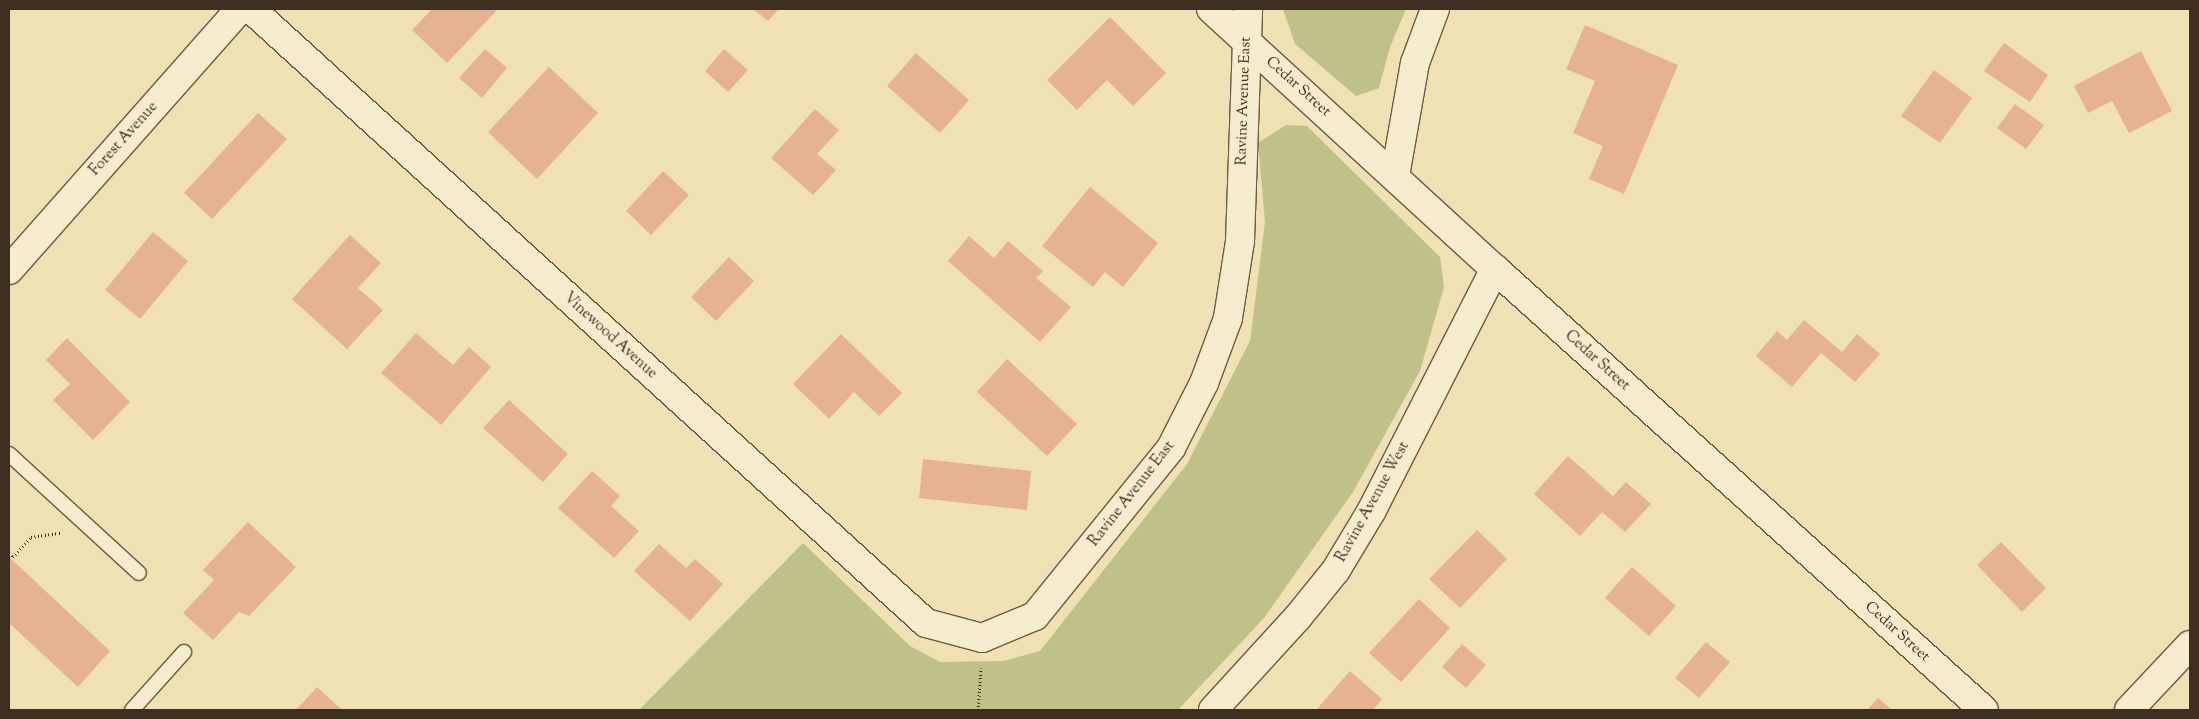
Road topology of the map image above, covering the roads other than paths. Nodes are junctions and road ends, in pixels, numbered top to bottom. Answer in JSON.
{"nodes":[{"id":1,"x":240,"y":9,"type":"edge"},
{"id":2,"x":250,"y":9,"type":"edge"},
{"id":3,"x":1211,"y":9,"type":"edge"},
{"id":4,"x":1248,"y":9,"type":"edge"},
{"id":5,"x":1435,"y":9,"type":"edge"},
{"id":6,"x":1246,"y":39,"type":"junction"},
{"id":7,"x":1395,"y":176,"type":"junction"},
{"id":8,"x":1495,"y":269,"type":"junction"},
{"id":9,"x":9,"y":270,"type":"edge"},
{"id":10,"x":9,"y":454,"type":"edge"},
{"id":11,"x":140,"y":573,"type":"dead end"},
{"id":12,"x":982,"y":638,"type":"joint"},
{"id":13,"x":2190,"y":645,"type":"edge"},
{"id":14,"x":184,"y":652,"type":"dead end"},
{"id":15,"x":132,"y":710,"type":"edge"},
{"id":16,"x":1213,"y":710,"type":"edge"},
{"id":17,"x":1984,"y":710,"type":"edge"},
{"id":18,"x":2129,"y":710,"type":"edge"}],
"edges":[{"from":1,"to":9,"type":"street","name":"Forest Avenue"},
{"from":2,"to":12,"type":"street","name":"Vinewood Avenue"},
{"from":3,"to":6,"type":"street","name":"Cedar Street"},
{"from":4,"to":6,"type":"street","name":"Ravine Avenue East"},
{"from":5,"to":7,"type":"street"},
{"from":6,"to":7,"type":"street","name":"Cedar Street"},
{"from":6,"to":12,"type":"street","name":"Ravine Avenue East"},
{"from":7,"to":8,"type":"street","name":"Cedar Street"},
{"from":8,"to":16,"type":"street","name":"Ravine Avenue West"},
{"from":8,"to":17,"type":"street","name":"Cedar Street"},
{"from":10,"to":11,"type":"lane"},
{"from":13,"to":18,"type":"street"},
{"from":14,"to":15,"type":"lane"}]}
